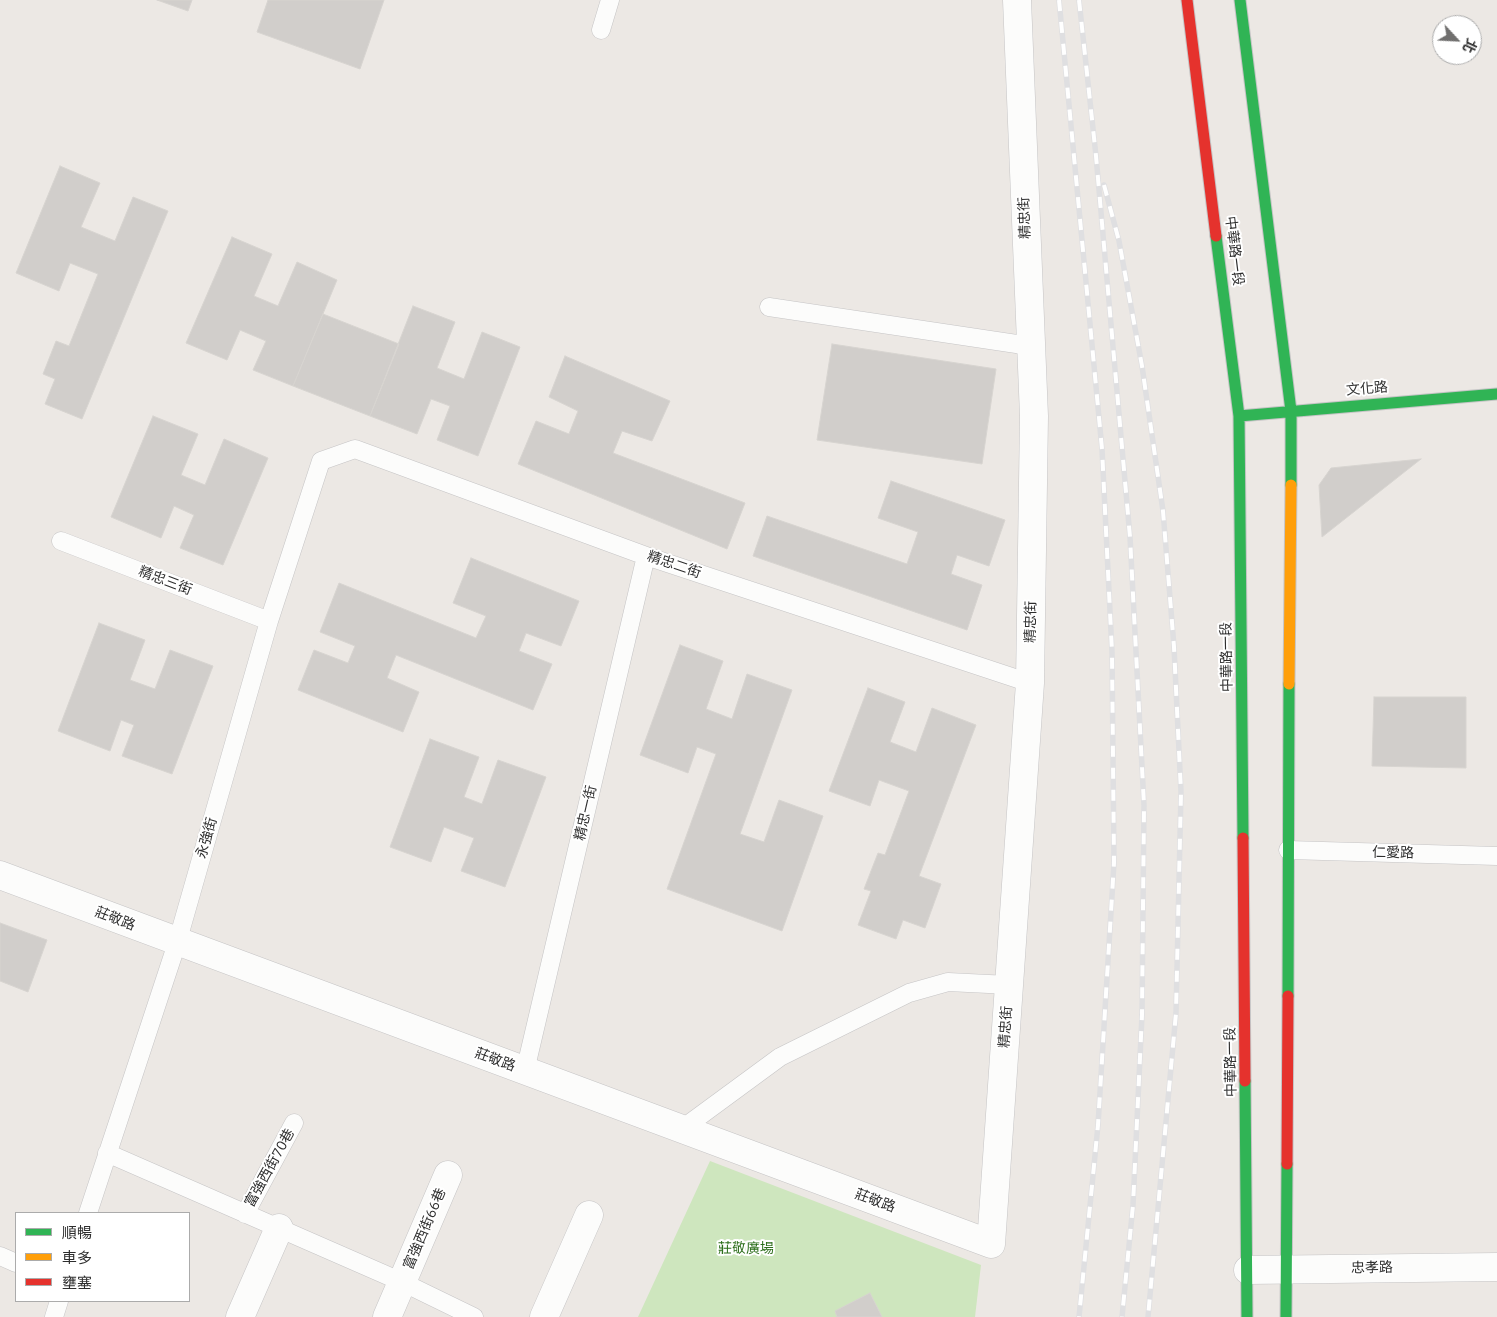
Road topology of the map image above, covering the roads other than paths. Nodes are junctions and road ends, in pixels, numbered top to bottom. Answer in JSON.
{"nodes":[{"id":1,"x":610,"y":0,"type":"edge"},
{"id":2,"x":1017,"y":0,"type":"edge"},
{"id":3,"x":1187,"y":0,"type":"edge"},
{"id":4,"x":1240,"y":0,"type":"edge"},
{"id":5,"x":601,"y":30,"type":"dead end"},
{"id":6,"x":768,"y":307,"type":"dead end"},
{"id":7,"x":1030,"y":346,"type":"junction"},
{"id":8,"x":1497,"y":394,"type":"edge"},
{"id":9,"x":1291,"y":411,"type":"junction"},
{"id":10,"x":1239,"y":416,"type":"junction"},
{"id":11,"x":321,"y":461,"type":"joint"},
{"id":12,"x":61,"y":541,"type":"dead end"},
{"id":13,"x":646,"y":556,"type":"junction"},
{"id":14,"x":269,"y":620,"type":"junction"},
{"id":15,"x":1030,"y":683,"type":"junction"},
{"id":16,"x":1288,"y":850,"type":"junction"},
{"id":17,"x":1497,"y":856,"type":"edge"},
{"id":18,"x":0,"y":875,"type":"edge"},
{"id":19,"x":177,"y":943,"type":"junction"},
{"id":20,"x":1009,"y":984,"type":"junction"},
{"id":21,"x":525,"y":1071,"type":"junction"},
{"id":22,"x":294,"y":1123,"type":"dead end"},
{"id":23,"x":682,"y":1129,"type":"junction"},
{"id":24,"x":108,"y":1153,"type":"junction"},
{"id":25,"x":448,"y":1175,"type":"dead end"},
{"id":26,"x":88,"y":1212,"type":"edge"},
{"id":27,"x":245,"y":1214,"type":"junction"},
{"id":28,"x":589,"y":1215,"type":"dead end"},
{"id":29,"x":279,"y":1228,"type":"junction"},
{"id":30,"x":990,"y":1244,"type":"joint"},
{"id":31,"x":0,"y":1256,"type":"edge"},
{"id":32,"x":15,"y":1263,"type":"edge"},
{"id":33,"x":1497,"y":1267,"type":"edge"},
{"id":34,"x":1286,"y":1269,"type":"junction"},
{"id":35,"x":1248,"y":1270,"type":"junction"},
{"id":36,"x":402,"y":1282,"type":"junction"},
{"id":37,"x":59,"y":1302,"type":"edge"},
{"id":38,"x":54,"y":1317,"type":"edge"},
{"id":39,"x":240,"y":1317,"type":"edge"},
{"id":40,"x":387,"y":1317,"type":"edge"},
{"id":41,"x":474,"y":1317,"type":"edge"},
{"id":42,"x":544,"y":1317,"type":"edge"},
{"id":43,"x":1246,"y":1317,"type":"edge"},
{"id":44,"x":1286,"y":1317,"type":"edge"}],
"edges":[{"from":1,"to":5,"type":"lane"},
{"from":2,"to":7,"type":"street","name":"精忠街"},
{"from":3,"to":10,"type":"main road","name":"中華路一段"},
{"from":4,"to":9,"type":"main road"},
{"from":6,"to":7,"type":"lane"},
{"from":7,"to":15,"type":"street","name":"精忠街"},
{"from":8,"to":9,"type":"main road","name":"文化路"},
{"from":9,"to":10,"type":"main road","name":"文化路"},
{"from":9,"to":16,"type":"main road"},
{"from":10,"to":35,"type":"main road","name":"中華路一段"},
{"from":11,"to":13,"type":"lane","name":"精忠二街"},
{"from":11,"to":14,"type":"lane","name":"永強街"},
{"from":12,"to":14,"type":"lane","name":"精忠三街"},
{"from":13,"to":15,"type":"lane","name":"精忠二街"},
{"from":13,"to":21,"type":"lane","name":"精忠一街"},
{"from":14,"to":19,"type":"lane","name":"永強街"},
{"from":15,"to":20,"type":"street","name":"精忠街"},
{"from":16,"to":17,"type":"lane","name":"仁愛路"},
{"from":16,"to":34,"type":"main road"},
{"from":18,"to":19,"type":"street","name":"莊敬路"},
{"from":19,"to":21,"type":"street","name":"莊敬路"},
{"from":19,"to":24,"type":"lane","name":"永強街"},
{"from":20,"to":23,"type":"lane"},
{"from":20,"to":30,"type":"street","name":"精忠街"},
{"from":21,"to":23,"type":"street","name":"莊敬路"},
{"from":22,"to":27,"type":"lane","name":"富強西街70巷"},
{"from":23,"to":30,"type":"street","name":"莊敬路"},
{"from":24,"to":26,"type":"lane","name":"永強街"},
{"from":24,"to":27,"type":"lane"},
{"from":25,"to":36,"type":"street","name":"富強西街66巷"},
{"from":27,"to":29,"type":"lane"},
{"from":28,"to":42,"type":"street"},
{"from":29,"to":36,"type":"lane"},
{"from":29,"to":39,"type":"street"},
{"from":31,"to":32,"type":"lane"},
{"from":33,"to":34,"type":"street","name":"忠孝路"},
{"from":34,"to":35,"type":"street","name":"忠孝路"},
{"from":34,"to":44,"type":"main road"},
{"from":35,"to":43,"type":"main road","name":"中華路一段"},
{"from":36,"to":40,"type":"street","name":"富強西街66巷"},
{"from":36,"to":41,"type":"lane"},
{"from":37,"to":38,"type":"lane"}]}
